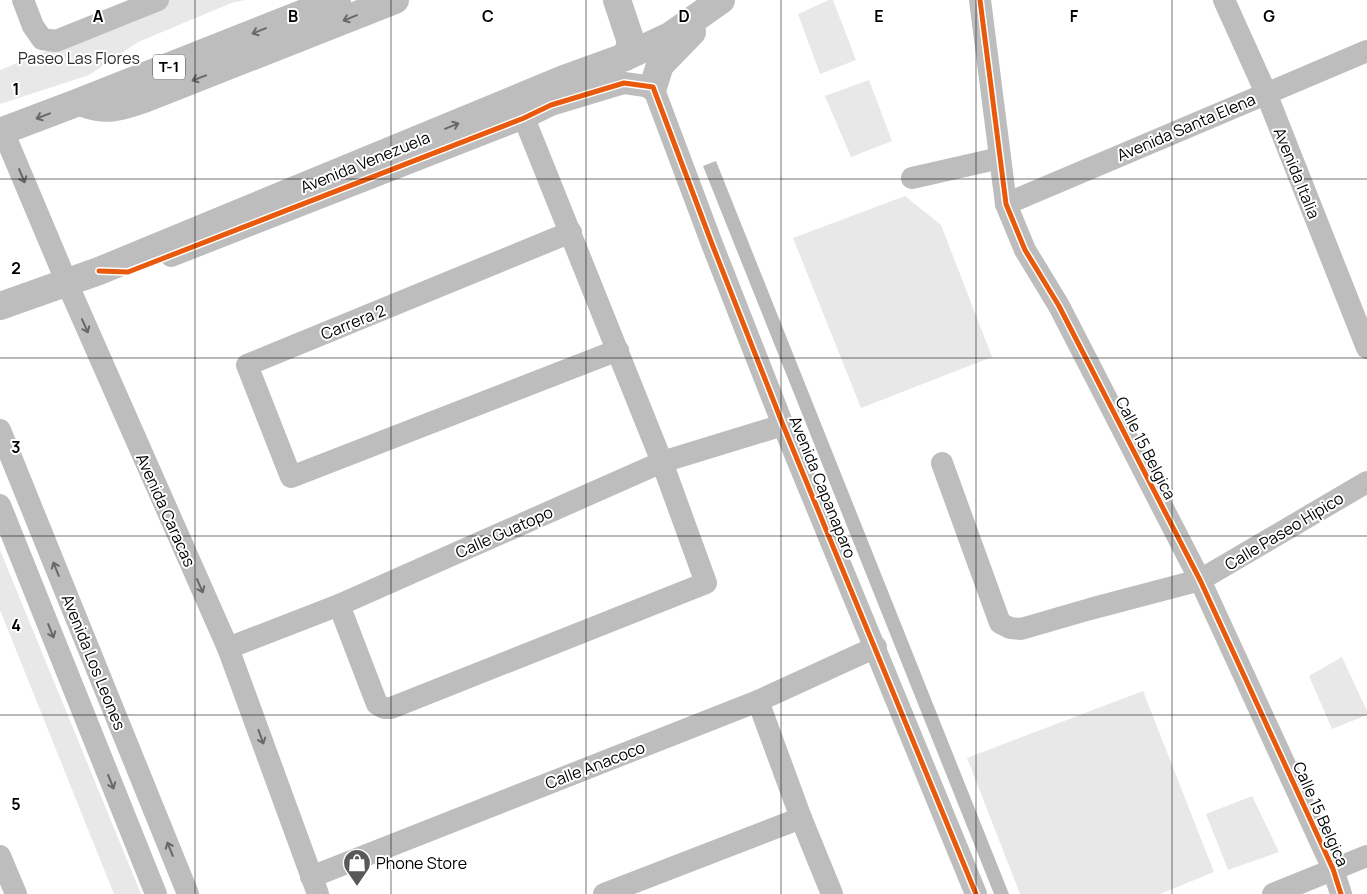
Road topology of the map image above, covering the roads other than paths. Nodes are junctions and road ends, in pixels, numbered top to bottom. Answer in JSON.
{"nodes":[{"id":1,"x":23,"y":0,"type":"edge"},
{"id":2,"x":395,"y":0,"type":"edge"},
{"id":3,"x":617,"y":0,"type":"edge"},
{"id":4,"x":721,"y":0,"type":"edge"},
{"id":5,"x":980,"y":0,"type":"edge"},
{"id":6,"x":1224,"y":0,"type":"edge"},
{"id":7,"x":153,"y":1,"type":"edge"},
{"id":8,"x":332,"y":2,"type":"edge"},
{"id":9,"x":1367,"y":51,"type":"edge"},
{"id":10,"x":625,"y":57,"type":"junction"},
{"id":11,"x":653,"y":87,"type":"junction"},
{"id":12,"x":1266,"y":93,"type":"junction"},
{"id":13,"x":80,"y":102,"type":"junction"},
{"id":14,"x":524,"y":118,"type":"junction"},
{"id":15,"x":2,"y":132,"type":"edge"},
{"id":16,"x":1000,"y":158,"type":"junction"},
{"id":17,"x":912,"y":178,"type":"dead end"},
{"id":18,"x":1006,"y":204,"type":"junction"},
{"id":19,"x":571,"y":232,"type":"junction"},
{"id":20,"x":99,"y":272,"type":"junction"},
{"id":21,"x":67,"y":284,"type":"junction"},
{"id":22,"x":0,"y":306,"type":"edge"},
{"id":23,"x":1367,"y":348,"type":"edge"},
{"id":24,"x":618,"y":350,"type":"junction"},
{"id":25,"x":783,"y":425,"type":"junction"},
{"id":26,"x":0,"y":430,"type":"edge"},
{"id":27,"x":662,"y":462,"type":"junction"},
{"id":28,"x":942,"y":463,"type":"dead end"},
{"id":29,"x":1367,"y":482,"type":"edge"},
{"id":30,"x":0,"y":505,"type":"edge"},
{"id":31,"x":1200,"y":580,"type":"junction"},
{"id":32,"x":339,"y":605,"type":"junction"},
{"id":33,"x":876,"y":647,"type":"junction"},
{"id":34,"x":228,"y":648,"type":"junction"},
{"id":35,"x":758,"y":701,"type":"junction"},
{"id":36,"x":801,"y":818,"type":"junction"},
{"id":37,"x":0,"y":856,"type":"edge"},
{"id":38,"x":1367,"y":856,"type":"edge"},
{"id":39,"x":1333,"y":869,"type":"junction"},
{"id":40,"x":314,"y":885,"type":"edge"},
{"id":41,"x":16,"y":894,"type":"edge"},
{"id":42,"x":156,"y":894,"type":"edge"},
{"id":43,"x":188,"y":894,"type":"edge"},
{"id":44,"x":604,"y":894,"type":"edge"},
{"id":45,"x":832,"y":894,"type":"edge"},
{"id":46,"x":976,"y":894,"type":"edge"},
{"id":47,"x":1273,"y":894,"type":"edge"},
{"id":48,"x":1341,"y":894,"type":"edge"}],
"edges":[{"from":1,"to":7,"type":"street"},
{"from":2,"to":13,"type":"main road","one_way":true},
{"from":3,"to":10,"type":"main road"},
{"from":4,"to":10,"type":"main road","name":"Avenida Venezuela"},
{"from":4,"to":11,"type":"main road"},
{"from":5,"to":16,"type":"street","name":"Calle 15 Belgica"},
{"from":6,"to":12,"type":"street","name":"Avenida Italia"},
{"from":8,"to":13,"type":"main road","number":"T-1","one_way":true},
{"from":9,"to":12,"type":"street","name":"Avenida Santa Elena"},
{"from":20,"to":10,"type":"main road","name":"Avenida Venezuela","one_way":true},
{"from":11,"to":14,"type":"street"},
{"from":11,"to":25,"type":"street","name":"Avenida Capanaparo"},
{"from":12,"to":18,"type":"street","name":"Avenida Santa Elena"},
{"from":12,"to":23,"type":"street","name":"Avenida Italia"},
{"from":13,"to":15,"type":"main road","number":"T-1","one_way":true},
{"from":14,"to":19,"type":"street"},
{"from":14,"to":20,"type":"street"},
{"from":15,"to":21,"type":"street","name":"Avenida Caracas","one_way":true},
{"from":16,"to":17,"type":"street"},
{"from":16,"to":18,"type":"street","name":"Calle 15 Belgica"},
{"from":18,"to":31,"type":"street","name":"Calle 15 Belgica"},
{"from":19,"to":24,"type":"street"},
{"from":19,"to":24,"type":"street","name":"Carrera 2"},
{"from":20,"to":21,"type":"main road","name":"Avenida Venezuela"},
{"from":21,"to":22,"type":"main road","name":"Avenida Venezuela"},
{"from":21,"to":34,"type":"street","name":"Avenida Caracas","one_way":true},
{"from":24,"to":27,"type":"street"},
{"from":25,"to":27,"type":"street","name":"Calle Guatopo"},
{"from":25,"to":33,"type":"street","name":"Avenida Capanaparo"},
{"from":43,"to":26,"type":"street","name":"Avenida Los Leones","one_way":true},
{"from":27,"to":32,"type":"street","name":"Calle Guatopo"},
{"from":27,"to":32,"type":"street"},
{"from":28,"to":31,"type":"street","name":"Calle Paseo Hipico"},
{"from":29,"to":31,"type":"street","name":"Calle Paseo Hipico"},
{"from":30,"to":42,"type":"street","name":"Avenida Los Leones","one_way":true},
{"from":31,"to":39,"type":"street","name":"Calle 15 Belgica"},
{"from":32,"to":34,"type":"street","name":"Calle Guatopo"},
{"from":33,"to":35,"type":"street","name":"Calle Anacoco"},
{"from":33,"to":46,"type":"street","name":"Avenida Capanaparo"},
{"from":34,"to":40,"type":"street","name":"Avenida Caracas","one_way":true},
{"from":35,"to":36,"type":"street"},
{"from":35,"to":40,"type":"street","name":"Calle Anacoco"},
{"from":36,"to":44,"type":"street"},
{"from":36,"to":45,"type":"street"},
{"from":37,"to":41,"type":"street"},
{"from":38,"to":39,"type":"street"},
{"from":39,"to":47,"type":"street"},
{"from":39,"to":48,"type":"street","name":"Calle 15 Belgica"}]}
